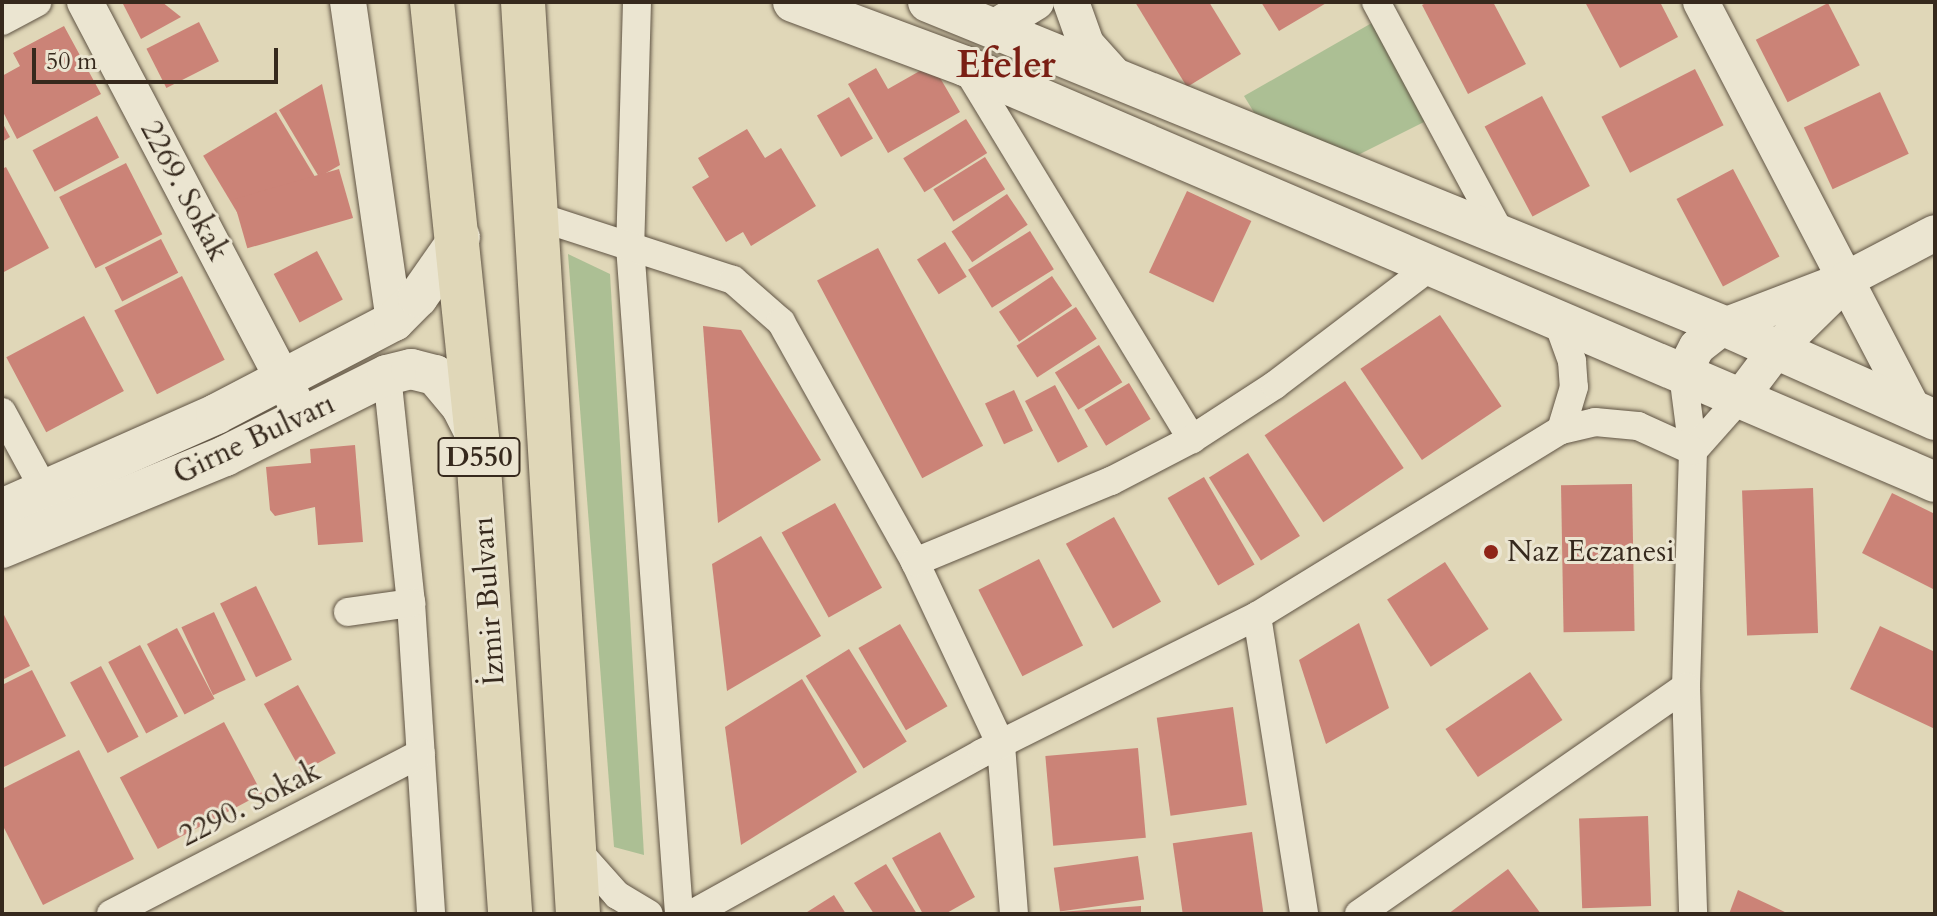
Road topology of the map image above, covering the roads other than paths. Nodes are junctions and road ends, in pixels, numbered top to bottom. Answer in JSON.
{"nodes":[{"id":1,"x":37,"y":2,"type":"edge"},
{"id":2,"x":85,"y":2,"type":"edge"},
{"id":3,"x":348,"y":2,"type":"edge"},
{"id":4,"x":432,"y":2,"type":"edge"},
{"id":5,"x":523,"y":2,"type":"edge"},
{"id":6,"x":637,"y":2,"type":"edge"},
{"id":7,"x":793,"y":2,"type":"edge"},
{"id":8,"x":928,"y":2,"type":"edge"},
{"id":9,"x":1036,"y":2,"type":"edge"},
{"id":10,"x":1071,"y":2,"type":"edge"},
{"id":11,"x":1376,"y":2,"type":"edge"},
{"id":12,"x":1701,"y":2,"type":"edge"},
{"id":13,"x":2,"y":21,"type":"edge"},
{"id":14,"x":995,"y":27,"type":"junction"},
{"id":15,"x":965,"y":66,"type":"junction"},
{"id":16,"x":1113,"y":74,"type":"junction"},
{"id":17,"x":536,"y":216,"type":"junction"},
{"id":18,"x":1935,"y":233,"type":"edge"},
{"id":19,"x":460,"y":237,"type":"junction"},
{"id":20,"x":1503,"y":238,"type":"junction"},
{"id":21,"x":630,"y":246,"type":"junction"},
{"id":22,"x":1430,"y":267,"type":"junction"},
{"id":23,"x":1847,"y":279,"type":"junction"},
{"id":24,"x":1557,"y":320,"type":"junction"},
{"id":25,"x":394,"y":321,"type":"junction"},
{"id":26,"x":1724,"y":326,"type":"junction"},
{"id":27,"x":1777,"y":349,"type":"junction"},
{"id":28,"x":1683,"y":374,"type":"junction"},
{"id":29,"x":387,"y":375,"type":"junction"},
{"id":30,"x":284,"y":381,"type":"junction"},
{"id":31,"x":1740,"y":398,"type":"junction"},
{"id":32,"x":2,"y":412,"type":"edge"},
{"id":33,"x":1924,"y":415,"type":"edge"},
{"id":34,"x":303,"y":417,"type":"junction"},
{"id":35,"x":1561,"y":430,"type":"junction"},
{"id":36,"x":477,"y":439,"type":"junction"},
{"id":37,"x":1192,"y":439,"type":"junction"},
{"id":38,"x":1693,"y":451,"type":"junction"},
{"id":39,"x":1935,"y":482,"type":"edge"},
{"id":40,"x":46,"y":493,"type":"junction"},
{"id":41,"x":2,"y":509,"type":"edge"},
{"id":42,"x":2,"y":548,"type":"edge"},
{"id":43,"x":915,"y":562,"type":"junction"},
{"id":44,"x":411,"y":603,"type":"junction"},
{"id":45,"x":348,"y":612,"type":"dead end"},
{"id":46,"x":1257,"y":616,"type":"junction"},
{"id":47,"x":1686,"y":687,"type":"junction"},
{"id":48,"x":1001,"y":745,"type":"junction"},
{"id":49,"x":421,"y":753,"type":"junction"},
{"id":50,"x":574,"y":847,"type":"junction"},
{"id":51,"x":111,"y":914,"type":"edge"},
{"id":52,"x":431,"y":914,"type":"edge"},
{"id":53,"x":510,"y":914,"type":"edge"},
{"id":54,"x":578,"y":914,"type":"edge"},
{"id":55,"x":649,"y":914,"type":"edge"},
{"id":56,"x":679,"y":914,"type":"edge"},
{"id":57,"x":692,"y":914,"type":"edge"},
{"id":58,"x":1014,"y":914,"type":"edge"},
{"id":59,"x":1304,"y":914,"type":"edge"},
{"id":60,"x":1359,"y":914,"type":"edge"},
{"id":61,"x":1693,"y":914,"type":"edge"}],
"edges":[{"from":1,"to":13,"type":"street"},
{"from":2,"to":30,"type":"street","name":"2269. Sokak"},
{"from":3,"to":25,"type":"street"},
{"from":4,"to":19,"type":"highway","name":"İzmir Bulvarı","number":"D550"},
{"from":5,"to":17,"type":"highway","number":"D550"},
{"from":6,"to":21,"type":"street"},
{"from":7,"to":15,"type":"main road"},
{"from":8,"to":14,"type":"main road"},
{"from":9,"to":14,"type":"street"},
{"from":10,"to":16,"type":"street"},
{"from":11,"to":20,"type":"street"},
{"from":12,"to":23,"type":"street"},
{"from":14,"to":16,"type":"main road"},
{"from":15,"to":22,"type":"main road"},
{"from":15,"to":37,"type":"street"},
{"from":16,"to":20,"type":"main road"},
{"from":17,"to":21,"type":"street"},
{"from":17,"to":50,"type":"highway","number":"D550"},
{"from":18,"to":23,"type":"street"},
{"from":19,"to":25,"type":"main road","name":"Girne Bulvarı"},
{"from":19,"to":36,"type":"highway","name":"İzmir Bulvarı","number":"D550"},
{"from":20,"to":26,"type":"main road"},
{"from":21,"to":43,"type":"street"},
{"from":21,"to":56,"type":"street"},
{"from":22,"to":24,"type":"main road"},
{"from":22,"to":37,"type":"street"},
{"from":23,"to":26,"type":"street"},
{"from":23,"to":27,"type":"street"},
{"from":23,"to":33,"type":"street"},
{"from":24,"to":28,"type":"main road"},
{"from":24,"to":35,"type":"street"},
{"from":25,"to":30,"type":"main road","name":"Girne Bulvarı"},
{"from":26,"to":27,"type":"main road"},
{"from":26,"to":28,"type":"street"},
{"from":27,"to":31,"type":"street"},
{"from":27,"to":33,"type":"main road"},
{"from":28,"to":31,"type":"main road"},
{"from":28,"to":38,"type":"street"},
{"from":29,"to":34,"type":"main road","name":"Girne Bulvarı"},
{"from":29,"to":36,"type":"main road","name":"Girne Bulvarı"},
{"from":29,"to":44,"type":"street"},
{"from":30,"to":34,"type":"street","name":"2269. Sokak"},
{"from":30,"to":40,"type":"main road","name":"Girne Bulvarı"},
{"from":31,"to":38,"type":"street"},
{"from":31,"to":39,"type":"main road"},
{"from":32,"to":40,"type":"street"},
{"from":34,"to":42,"type":"main road","name":"Girne Bulvarı"},
{"from":35,"to":38,"type":"street"},
{"from":35,"to":46,"type":"street"},
{"from":36,"to":53,"type":"highway","name":"İzmir Bulvarı","number":"D550"},
{"from":37,"to":43,"type":"street"},
{"from":38,"to":47,"type":"street"},
{"from":40,"to":41,"type":"main road","name":"Girne Bulvarı"},
{"from":43,"to":48,"type":"street"},
{"from":44,"to":45,"type":"street"},
{"from":44,"to":49,"type":"street"},
{"from":46,"to":48,"type":"street"},
{"from":46,"to":59,"type":"street"},
{"from":47,"to":60,"type":"street"},
{"from":47,"to":61,"type":"street"},
{"from":48,"to":57,"type":"street"},
{"from":48,"to":58,"type":"street"},
{"from":49,"to":51,"type":"street","name":"2290. Sokak"},
{"from":49,"to":52,"type":"street"},
{"from":50,"to":54,"type":"highway","number":"D550"},
{"from":50,"to":55,"type":"street"}]}
